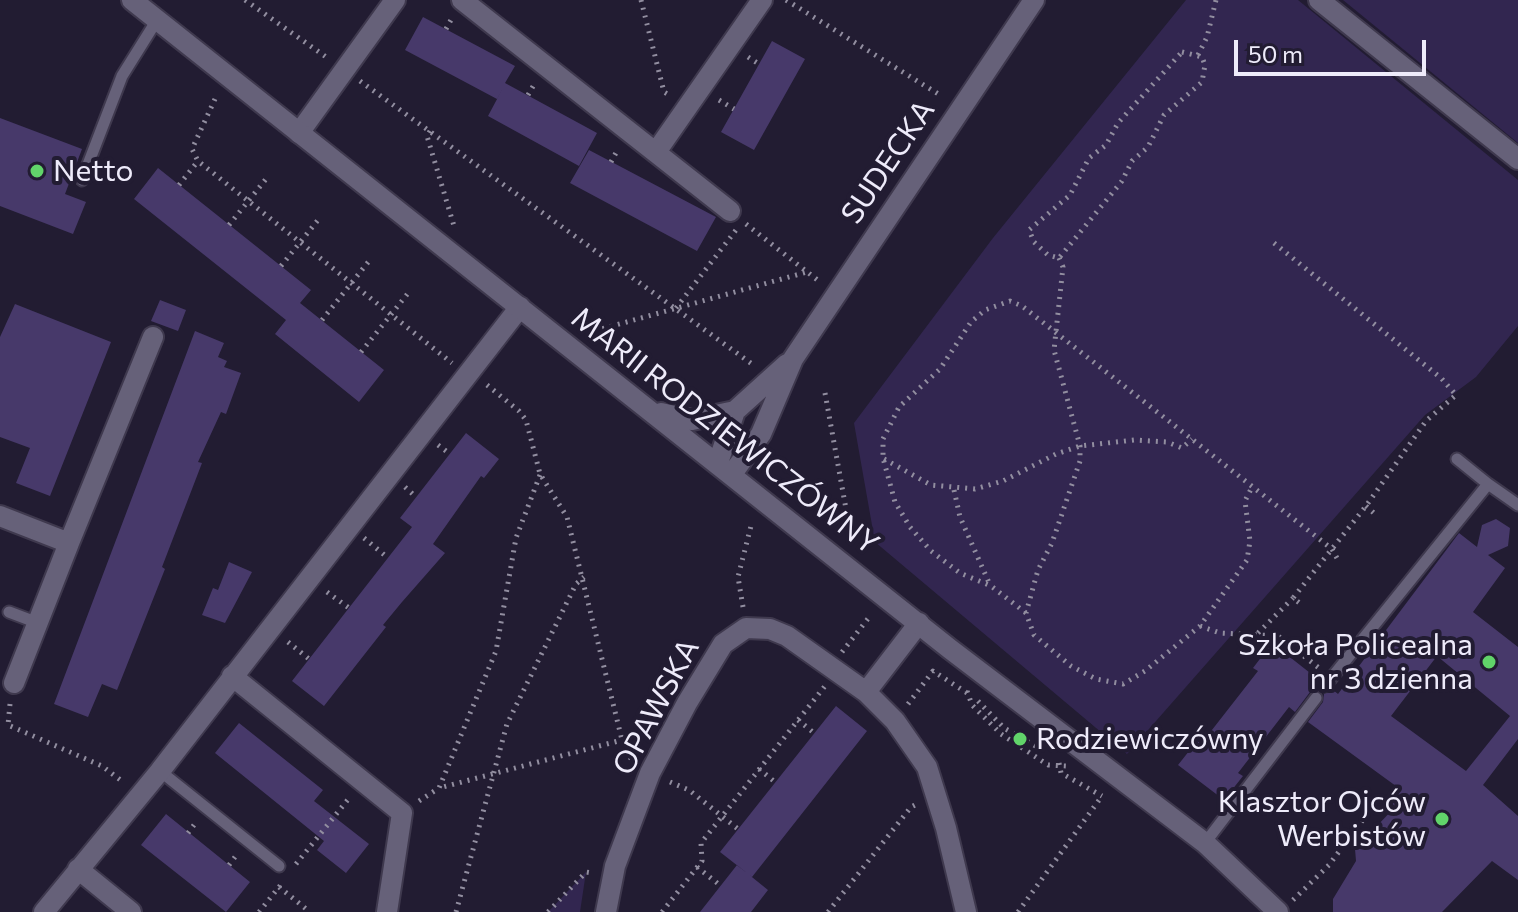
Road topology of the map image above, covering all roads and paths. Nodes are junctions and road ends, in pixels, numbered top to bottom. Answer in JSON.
{"nodes":[{"id":1,"x":132,"y":0,"type":"edge"},
{"id":2,"x":245,"y":0,"type":"edge"},
{"id":3,"x":395,"y":0,"type":"edge"},
{"id":4,"x":462,"y":0,"type":"edge"},
{"id":5,"x":641,"y":0,"type":"edge"},
{"id":6,"x":762,"y":0,"type":"edge"},
{"id":7,"x":786,"y":0,"type":"edge"},
{"id":8,"x":1034,"y":0,"type":"edge"},
{"id":9,"x":1216,"y":0,"type":"edge"},
{"id":10,"x":1319,"y":0,"type":"edge"},
{"id":11,"x":157,"y":20,"type":"junction"},
{"id":12,"x":1198,"y":55,"type":"junction"},
{"id":13,"x":345,"y":69,"type":"junction"},
{"id":14,"x":940,"y":95,"type":"dead end"},
{"id":15,"x":215,"y":99,"type":"dead end"},
{"id":16,"x":689,"y":107,"type":"junction"},
{"id":17,"x":430,"y":131,"type":"junction"},
{"id":18,"x":299,"y":133,"type":"junction"},
{"id":19,"x":656,"y":152,"type":"junction"},
{"id":20,"x":1518,"y":159,"type":"edge"},
{"id":21,"x":198,"y":161,"type":"junction"},
{"id":22,"x":266,"y":179,"type":"dead end"},
{"id":23,"x":82,"y":180,"type":"dead end"},
{"id":24,"x":179,"y":185,"type":"dead end"},
{"id":25,"x":248,"y":201,"type":"junction"},
{"id":26,"x":736,"y":216,"type":"junction"},
{"id":27,"x":318,"y":220,"type":"dead end"},
{"id":28,"x":229,"y":225,"type":"dead end"},
{"id":29,"x":300,"y":242,"type":"junction"},
{"id":30,"x":1274,"y":243,"type":"dead end"},
{"id":31,"x":448,"y":253,"type":"junction"},
{"id":32,"x":1059,"y":258,"type":"junction"},
{"id":33,"x":369,"y":261,"type":"dead end"},
{"id":34,"x":281,"y":266,"type":"dead end"},
{"id":35,"x":807,"y":272,"type":"junction"},
{"id":36,"x":351,"y":283,"type":"junction"},
{"id":37,"x":409,"y":292,"type":"dead end"},
{"id":38,"x":835,"y":295,"type":"junction"},
{"id":39,"x":520,"y":307,"type":"junction"},
{"id":40,"x":675,"y":309,"type":"junction"},
{"id":41,"x":391,"y":315,"type":"junction"},
{"id":42,"x":322,"y":320,"type":"dead end"},
{"id":43,"x":1054,"y":331,"type":"junction"},
{"id":44,"x":583,"y":335,"type":"dead end"},
{"id":45,"x":153,"y":337,"type":"dead end"},
{"id":46,"x":361,"y":352,"type":"dead end"},
{"id":47,"x":793,"y":359,"type":"junction"},
{"id":48,"x":752,"y":364,"type":"dead end"},
{"id":49,"x":468,"y":376,"type":"junction"},
{"id":50,"x":825,"y":393,"type":"dead end"},
{"id":51,"x":652,"y":411,"type":"junction"},
{"id":52,"x":735,"y":411,"type":"junction"},
{"id":53,"x":1192,"y":439,"type":"junction"},
{"id":54,"x":1080,"y":446,"type":"junction"},
{"id":55,"x":883,"y":458,"type":"junction"},
{"id":56,"x":1457,"y":459,"type":"dead end"},
{"id":57,"x":725,"y":469,"type":"junction"},
{"id":58,"x":540,"y":474,"type":"junction"},
{"id":59,"x":1488,"y":484,"type":"junction"},
{"id":60,"x":1252,"y":487,"type":"junction"},
{"id":61,"x":954,"y":490,"type":"junction"},
{"id":62,"x":1518,"y":505,"type":"edge"},
{"id":63,"x":1366,"y":506,"type":"junction"},
{"id":64,"x":1375,"y":514,"type":"dead end"},
{"id":65,"x":0,"y":516,"type":"edge"},
{"id":66,"x":752,"y":522,"type":"dead end"},
{"id":67,"x":69,"y":543,"type":"junction"},
{"id":68,"x":1332,"y":549,"type":"junction"},
{"id":69,"x":1338,"y":560,"type":"dead end"},
{"id":70,"x":859,"y":576,"type":"junction"},
{"id":71,"x":584,"y":577,"type":"junction"},
{"id":72,"x":991,"y":586,"type":"junction"},
{"id":73,"x":1293,"y":598,"type":"junction"},
{"id":74,"x":1302,"y":605,"type":"dead end"},
{"id":75,"x":9,"y":612,"type":"dead end"},
{"id":76,"x":1026,"y":613,"type":"junction"},
{"id":77,"x":870,"y":616,"type":"dead end"},
{"id":78,"x":38,"y":623,"type":"junction"},
{"id":79,"x":919,"y":623,"type":"junction"},
{"id":80,"x":1200,"y":626,"type":"junction"},
{"id":81,"x":746,"y":628,"type":"junction"},
{"id":82,"x":1257,"y":634,"type":"junction"},
{"id":83,"x":832,"y":670,"type":"junction"},
{"id":84,"x":232,"y":676,"type":"junction"},
{"id":85,"x":1329,"y":682,"type":"joint"},
{"id":86,"x":14,"y":683,"type":"joint"},
{"id":87,"x":866,"y":692,"type":"junction"},
{"id":88,"x":1316,"y":698,"type":"dead end"},
{"id":89,"x":798,"y":720,"type":"junction"},
{"id":90,"x":895,"y":721,"type":"junction"},
{"id":91,"x":814,"y":733,"type":"dead end"},
{"id":92,"x":622,"y":740,"type":"junction"},
{"id":93,"x":1044,"y":751,"type":"dead end"},
{"id":94,"x":1058,"y":758,"type":"dead end"},
{"id":95,"x":759,"y":769,"type":"junction"},
{"id":96,"x":160,"y":771,"type":"junction"},
{"id":97,"x":650,"y":773,"type":"junction"},
{"id":98,"x":493,"y":774,"type":"junction"},
{"id":99,"x":363,"y":782,"type":"junction"},
{"id":100,"x":775,"y":782,"type":"dead end"},
{"id":101,"x":140,"y":795,"type":"junction"},
{"id":102,"x":937,"y":796,"type":"junction"},
{"id":103,"x":1368,"y":813,"type":"dead end"},
{"id":104,"x":722,"y":816,"type":"junction"},
{"id":105,"x":738,"y":829,"type":"dead end"},
{"id":106,"x":1205,"y":843,"type":"junction"},
{"id":107,"x":279,"y":866,"type":"dead end"},
{"id":108,"x":697,"y":867,"type":"junction"},
{"id":109,"x":78,"y":869,"type":"junction"},
{"id":110,"x":612,"y":877,"type":"junction"},
{"id":111,"x":721,"y":886,"type":"dead end"},
{"id":112,"x":279,"y":887,"type":"junction"},
{"id":113,"x":1285,"y":907,"type":"edge"},
{"id":114,"x":664,"y":910,"type":"edge"},
{"id":115,"x":44,"y":912,"type":"edge"},
{"id":116,"x":131,"y":912,"type":"edge"},
{"id":117,"x":259,"y":912,"type":"edge"},
{"id":118,"x":310,"y":912,"type":"edge"},
{"id":119,"x":387,"y":912,"type":"edge"},
{"id":120,"x":456,"y":912,"type":"edge"},
{"id":121,"x":548,"y":912,"type":"edge"},
{"id":122,"x":606,"y":912,"type":"edge"},
{"id":123,"x":671,"y":912,"type":"edge"},
{"id":124,"x":828,"y":912,"type":"edge"},
{"id":125,"x":966,"y":912,"type":"edge"},
{"id":126,"x":1018,"y":912,"type":"edge"}],
"edges":[{"from":1,"to":11,"type":"street","name":"MARII RODZIEWICZÓWNY"},
{"from":2,"to":13,"type":"path"},
{"from":3,"to":13,"type":"street"},
{"from":4,"to":19,"type":"street"},
{"from":5,"to":16,"type":"path"},
{"from":6,"to":16,"type":"street"},
{"from":7,"to":14,"type":"path"},
{"from":8,"to":38,"type":"street","name":"SUDECKA"},
{"from":9,"to":12,"type":"path"},
{"from":10,"to":20,"type":"street"},
{"from":11,"to":18,"type":"street","name":"MARII RODZIEWICZÓWNY"},
{"from":11,"to":23,"type":"lane"},
{"from":12,"to":32,"type":"path"},
{"from":12,"to":32,"type":"path"},
{"from":13,"to":17,"type":"path"},
{"from":13,"to":18,"type":"street"},
{"from":15,"to":21,"type":"path"},
{"from":16,"to":19,"type":"street"},
{"from":17,"to":31,"type":"path"},
{"from":17,"to":40,"type":"path"},
{"from":18,"to":31,"type":"street","name":"MARII RODZIEWICZÓWNY"},
{"from":19,"to":26,"type":"street"},
{"from":21,"to":24,"type":"path"},
{"from":21,"to":25,"type":"path"},
{"from":22,"to":25,"type":"path"},
{"from":25,"to":28,"type":"path"},
{"from":25,"to":29,"type":"path"},
{"from":26,"to":35,"type":"path"},
{"from":26,"to":40,"type":"path"},
{"from":27,"to":29,"type":"path"},
{"from":29,"to":34,"type":"path"},
{"from":29,"to":36,"type":"path"},
{"from":30,"to":63,"type":"path"},
{"from":31,"to":39,"type":"street","name":"MARII RODZIEWICZÓWNY"},
{"from":32,"to":43,"type":"path"},
{"from":33,"to":36,"type":"path"},
{"from":35,"to":38,"type":"path"},
{"from":35,"to":40,"type":"path"},
{"from":36,"to":41,"type":"path"},
{"from":36,"to":42,"type":"path"},
{"from":37,"to":41,"type":"path"},
{"from":38,"to":47,"type":"street","name":"SUDECKA"},
{"from":39,"to":49,"type":"street"},
{"from":39,"to":51,"type":"street","name":"MARII RODZIEWICZÓWNY"},
{"from":40,"to":44,"type":"path"},
{"from":40,"to":48,"type":"path"},
{"from":41,"to":46,"type":"path"},
{"from":41,"to":49,"type":"path"},
{"from":43,"to":53,"type":"path"},
{"from":43,"to":54,"type":"path"},
{"from":43,"to":55,"type":"path"},
{"from":45,"to":67,"type":"street"},
{"from":47,"to":52,"type":"street","name":"SUDECKA"},
{"from":47,"to":57,"type":"street","name":"SUDECKA"},
{"from":49,"to":58,"type":"path"},
{"from":49,"to":84,"type":"street"},
{"from":50,"to":70,"type":"path"},
{"from":51,"to":52,"type":"street"},
{"from":51,"to":57,"type":"street","name":"MARII RODZIEWICZÓWNY"},
{"from":52,"to":57,"type":"street"},
{"from":53,"to":54,"type":"path"},
{"from":53,"to":60,"type":"path"},
{"from":54,"to":61,"type":"path"},
{"from":54,"to":76,"type":"path"},
{"from":55,"to":61,"type":"path"},
{"from":55,"to":72,"type":"path"},
{"from":56,"to":59,"type":"lane"},
{"from":57,"to":70,"type":"street","name":"MARII RODZIEWICZÓWNY"},
{"from":58,"to":71,"type":"path"},
{"from":58,"to":98,"type":"path"},
{"from":59,"to":62,"type":"lane"},
{"from":59,"to":85,"type":"lane"},
{"from":60,"to":68,"type":"path"},
{"from":60,"to":80,"type":"path"},
{"from":61,"to":72,"type":"path"},
{"from":63,"to":64,"type":"path"},
{"from":63,"to":68,"type":"path"},
{"from":65,"to":67,"type":"street"},
{"from":66,"to":81,"type":"path"},
{"from":67,"to":78,"type":"street"},
{"from":68,"to":69,"type":"path"},
{"from":68,"to":73,"type":"path"},
{"from":70,"to":79,"type":"street","name":"MARII RODZIEWICZÓWNY"},
{"from":71,"to":92,"type":"path"},
{"from":71,"to":98,"type":"path"},
{"from":72,"to":76,"type":"path"},
{"from":73,"to":74,"type":"path"},
{"from":73,"to":82,"type":"path"},
{"from":75,"to":78,"type":"lane"},
{"from":76,"to":80,"type":"path"},
{"from":77,"to":83,"type":"path"},
{"from":78,"to":86,"type":"street"},
{"from":79,"to":87,"type":"street"},
{"from":79,"to":106,"type":"street","name":"MARII RODZIEWICZÓWNY"},
{"from":80,"to":82,"type":"path"},
{"from":81,"to":83,"type":"street"},
{"from":81,"to":97,"type":"street","name":"OPAWSKA"},
{"from":82,"to":85,"type":"path"},
{"from":83,"to":87,"type":"street"},
{"from":83,"to":89,"type":"path"},
{"from":84,"to":96,"type":"street"},
{"from":84,"to":99,"type":"street"},
{"from":86,"to":101,"type":"path"},
{"from":87,"to":90,"type":"street"},
{"from":88,"to":106,"type":"lane"},
{"from":89,"to":91,"type":"path"},
{"from":89,"to":95,"type":"path"},
{"from":90,"to":93,"type":"path"},
{"from":90,"to":102,"type":"street"},
{"from":92,"to":97,"type":"path"},
{"from":92,"to":98,"type":"path"},
{"from":94,"to":126,"type":"path"},
{"from":95,"to":100,"type":"path"},
{"from":95,"to":104,"type":"path"},
{"from":96,"to":101,"type":"street"},
{"from":96,"to":107,"type":"lane"},
{"from":97,"to":104,"type":"path"},
{"from":97,"to":110,"type":"street","name":"OPAWSKA"},
{"from":98,"to":120,"type":"path"},
{"from":99,"to":112,"type":"path"},
{"from":99,"to":119,"type":"street"},
{"from":101,"to":109,"type":"street"},
{"from":102,"to":124,"type":"path"},
{"from":102,"to":125,"type":"street"},
{"from":103,"to":113,"type":"path"},
{"from":104,"to":105,"type":"path"},
{"from":104,"to":108,"type":"path"},
{"from":106,"to":113,"type":"street","name":"MARII RODZIEWICZÓWNY"},
{"from":108,"to":111,"type":"path"},
{"from":108,"to":114,"type":"path"},
{"from":109,"to":115,"type":"street"},
{"from":109,"to":116,"type":"street"},
{"from":110,"to":121,"type":"path"},
{"from":110,"to":122,"type":"street","name":"OPAWSKA"},
{"from":112,"to":117,"type":"path"},
{"from":112,"to":118,"type":"path"},
{"from":114,"to":123,"type":"path"}]}
